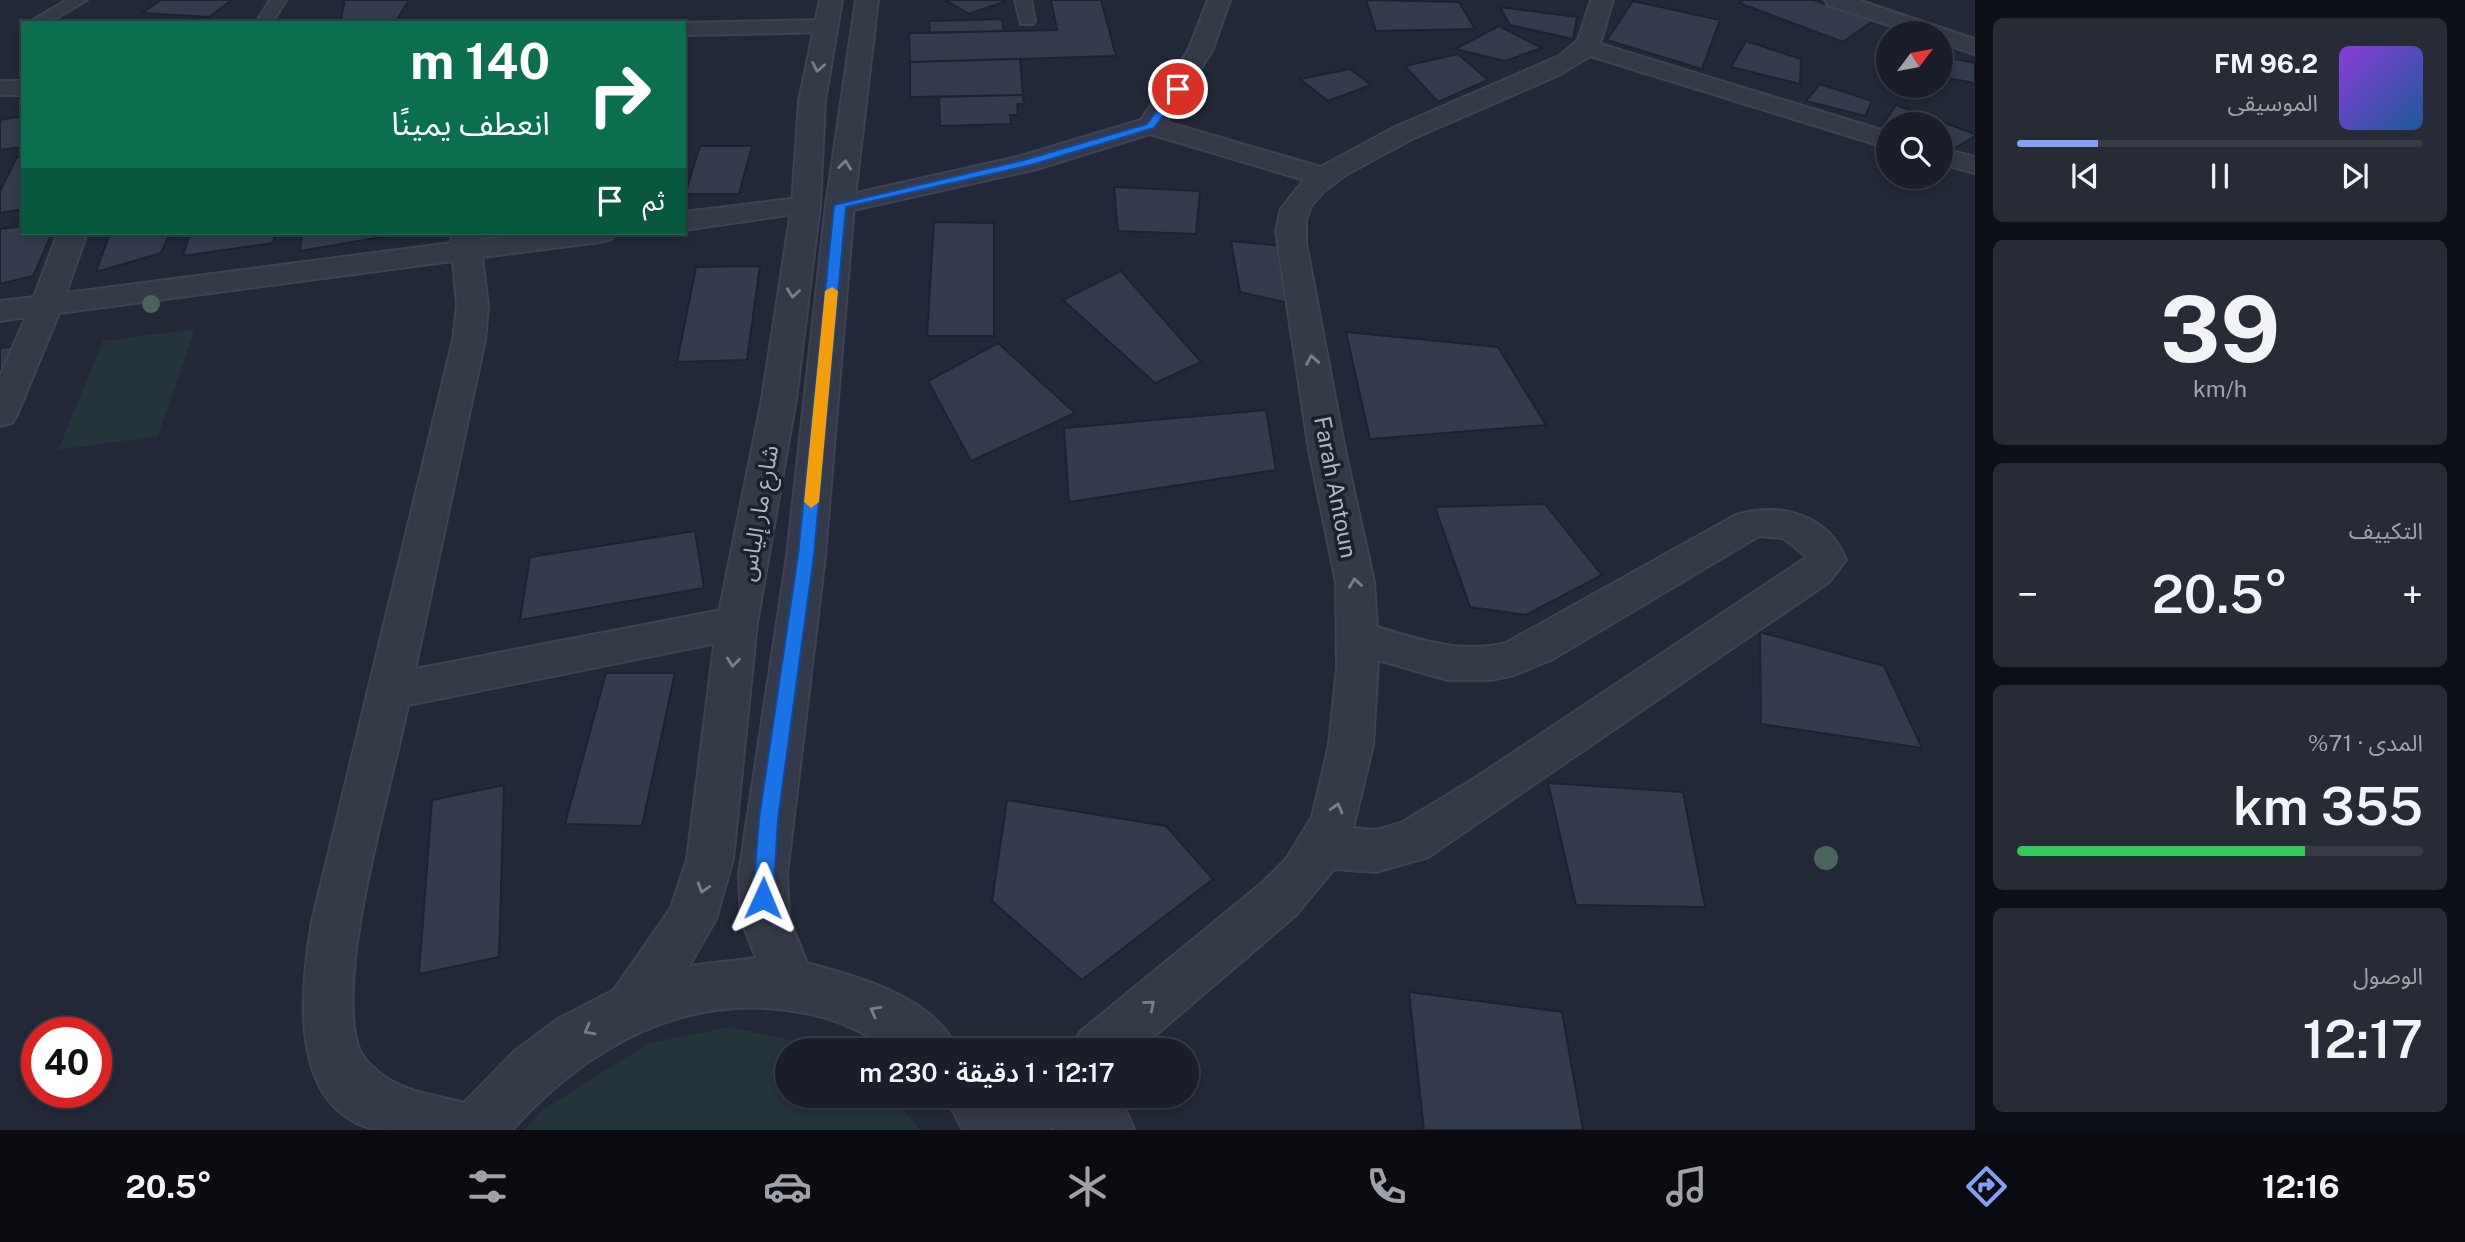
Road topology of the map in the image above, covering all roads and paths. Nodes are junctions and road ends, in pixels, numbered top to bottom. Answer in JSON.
{"nodes":[{"id":1,"x":79,"y":0,"type":"edge"},
{"id":2,"x":278,"y":0,"type":"edge"},
{"id":3,"x":686,"y":0,"type":"edge"},
{"id":4,"x":867,"y":0,"type":"edge"},
{"id":5,"x":1023,"y":0,"type":"edge"},
{"id":6,"x":1219,"y":0,"type":"edge"},
{"id":7,"x":1602,"y":0,"type":"edge"},
{"id":8,"x":1836,"y":0,"type":"edge"},
{"id":9,"x":828,"y":14,"type":"edge"},
{"id":10,"x":40,"y":21,"type":"edge"},
{"id":11,"x":265,"y":21,"type":"edge"},
{"id":12,"x":677,"y":21,"type":"edge"},
{"id":13,"x":1027,"y":21,"type":"dead end"},
{"id":14,"x":1899,"y":21,"type":"edge"},
{"id":15,"x":686,"y":27,"type":"edge"},
{"id":16,"x":1953,"y":39,"type":"edge"},
{"id":17,"x":1586,"y":47,"type":"junction"},
{"id":18,"x":1975,"y":47,"type":"edge"},
{"id":19,"x":0,"y":88,"type":"edge"},
{"id":20,"x":21,"y":88,"type":"edge"},
{"id":21,"x":1150,"y":126,"type":"junction"},
{"id":22,"x":1876,"y":136,"type":"edge"},
{"id":23,"x":1953,"y":159,"type":"edge"},
{"id":24,"x":1975,"y":165,"type":"edge"},
{"id":25,"x":1321,"y":176,"type":"junction"},
{"id":26,"x":823,"y":205,"type":"junction"},
{"id":27,"x":686,"y":221,"type":"edge"},
{"id":28,"x":71,"y":235,"type":"edge"},
{"id":29,"x":571,"y":235,"type":"edge"},
{"id":30,"x":466,"y":242,"type":"edge"},
{"id":31,"x":47,"y":304,"type":"junction"},
{"id":32,"x":0,"y":311,"type":"edge"},
{"id":33,"x":0,"y":415,"type":"edge"},
{"id":34,"x":737,"y":623,"type":"junction"},
{"id":35,"x":1358,"y":638,"type":"junction"},
{"id":36,"x":391,"y":691,"type":"junction"},
{"id":37,"x":1322,"y":847,"type":"junction"},
{"id":38,"x":790,"y":983,"type":"junction"},
{"id":39,"x":632,"y":1006,"type":"junction"},
{"id":40,"x":918,"y":1038,"type":"edge"},
{"id":41,"x":1112,"y":1038,"type":"edge"},
{"id":42,"x":980,"y":1108,"type":"edge"},
{"id":43,"x":1034,"y":1108,"type":"edge"},
{"id":44,"x":1069,"y":1108,"type":"edge"},
{"id":45,"x":472,"y":1130,"type":"edge"},
{"id":46,"x":995,"y":1130,"type":"edge"},
{"id":47,"x":1007,"y":1130,"type":"edge"},
{"id":48,"x":1107,"y":1130,"type":"edge"}],
"edges":[{"from":1,"to":10,"type":"lane"},
{"from":2,"to":11,"type":"lane"},
{"from":3,"to":12,"type":"street"},
{"from":26,"to":4,"type":"street","name":"شارع مار إلياس","one_way":true},
{"from":5,"to":13,"type":"lane"},
{"from":6,"to":21,"type":"street"},
{"from":7,"to":17,"type":"street"},
{"from":8,"to":14,"type":"street"},
{"from":9,"to":15,"type":"street"},
{"from":9,"to":26,"type":"street","name":"شارع مار إلياس","one_way":true},
{"from":16,"to":18,"type":"street"},
{"from":17,"to":22,"type":"street"},
{"from":17,"to":25,"type":"street","name":"Farah Antoun"},
{"from":19,"to":20,"type":"street"},
{"from":21,"to":25,"type":"street"},
{"from":21,"to":26,"type":"street"},
{"from":23,"to":24,"type":"street"},
{"from":35,"to":25,"type":"street","name":"Farah Antoun","one_way":true},
{"from":26,"to":27,"type":"street"},
{"from":26,"to":34,"type":"street","name":"شارع مار إلياس","one_way":true},
{"from":26,"to":38,"type":"street","name":"شارع مار إلياس"},
{"from":28,"to":31,"type":"street"},
{"from":29,"to":30,"type":"street"},
{"from":30,"to":31,"type":"street"},
{"from":30,"to":36,"type":"street"},
{"from":31,"to":32,"type":"street"},
{"from":31,"to":33,"type":"street"},
{"from":34,"to":36,"type":"street"},
{"from":34,"to":39,"type":"street","name":"شارع مار إلياس","one_way":true},
{"from":37,"to":35,"type":"street","name":"Farah Antoun","one_way":true},
{"from":35,"to":37,"type":"street"},
{"from":36,"to":45,"type":"street"},
{"from":41,"to":37,"type":"street","name":"Farah Antoun","one_way":true},
{"from":38,"to":39,"type":"street"},
{"from":40,"to":38,"type":"street","one_way":true},
{"from":39,"to":45,"type":"street","one_way":true},
{"from":42,"to":46,"type":"street"},
{"from":43,"to":47,"type":"street"},
{"from":44,"to":48,"type":"street"}]}
